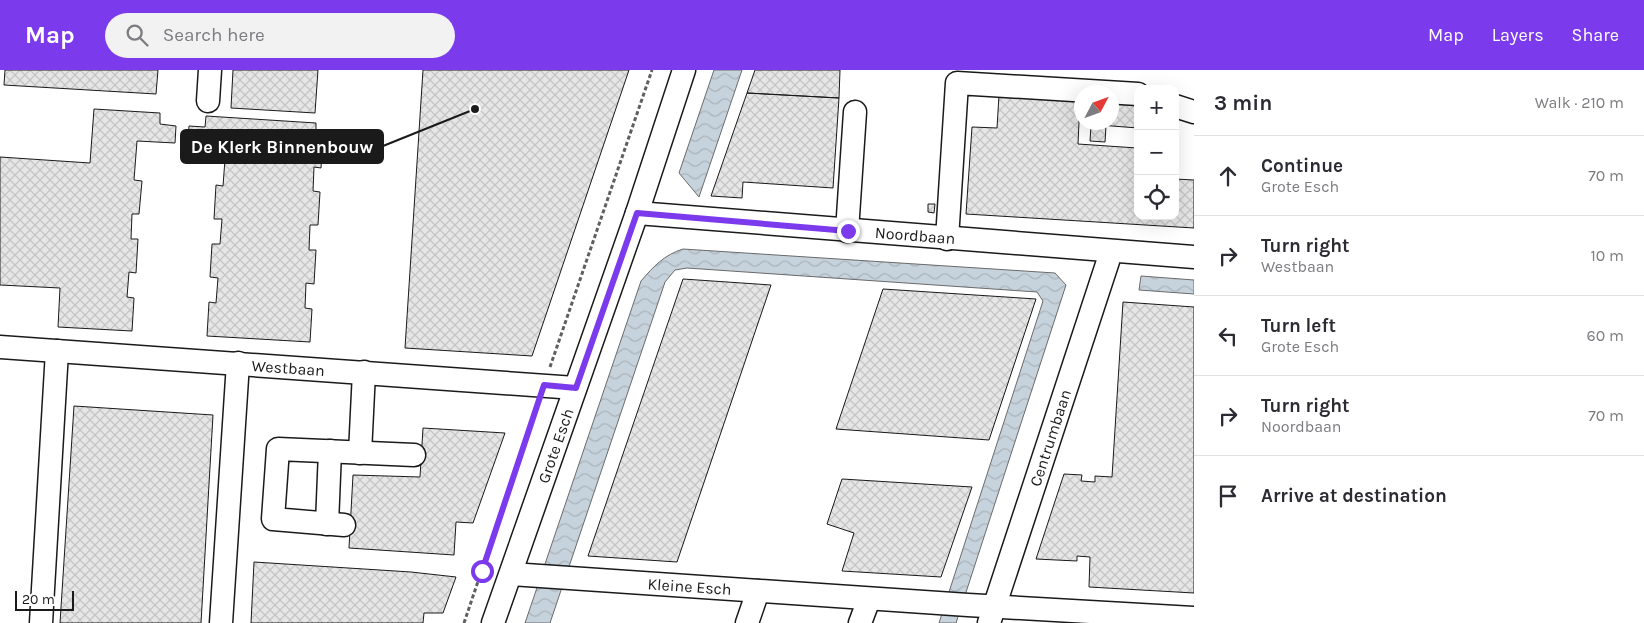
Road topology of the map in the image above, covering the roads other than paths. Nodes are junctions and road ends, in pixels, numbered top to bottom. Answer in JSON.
{"nodes":[{"id":1,"x":210,"y":70,"type":"edge"},
{"id":2,"x":684,"y":70,"type":"edge"},
{"id":3,"x":1134,"y":94,"type":"edge"},
{"id":4,"x":208,"y":101,"type":"dead end"},
{"id":5,"x":1179,"y":107,"type":"edge"},
{"id":6,"x":855,"y":112,"type":"dead end"},
{"id":7,"x":1194,"y":112,"type":"edge"},
{"id":8,"x":637,"y":213,"type":"junction"},
{"id":9,"x":848,"y":231,"type":"junction"},
{"id":10,"x":947,"y":239,"type":"junction"},
{"id":11,"x":1111,"y":252,"type":"junction"},
{"id":12,"x":1194,"y":257,"type":"edge"},
{"id":13,"x":0,"y":347,"type":"edge"},
{"id":14,"x":56,"y":351,"type":"junction"},
{"id":15,"x":238,"y":363,"type":"junction"},
{"id":16,"x":364,"y":372,"type":"junction"},
{"id":17,"x":576,"y":388,"type":"junction"},
{"id":18,"x":330,"y":452,"type":"junction"},
{"id":19,"x":360,"y":453,"type":"junction"},
{"id":20,"x":414,"y":455,"type":"dead end"},
{"id":21,"x":521,"y":574,"type":"junction"},
{"id":22,"x":758,"y":591,"type":"junction"},
{"id":23,"x":868,"y":599,"type":"junction"},
{"id":24,"x":992,"y":614,"type":"edge"},
{"id":25,"x":1194,"y":618,"type":"edge"},
{"id":26,"x":41,"y":623,"type":"edge"},
{"id":27,"x":221,"y":623,"type":"edge"},
{"id":28,"x":492,"y":623,"type":"edge"},
{"id":29,"x":747,"y":623,"type":"edge"},
{"id":30,"x":860,"y":623,"type":"edge"}],
"edges":[{"from":1,"to":4,"type":"street"},
{"from":2,"to":8,"type":"street","name":"Grote Esch"},
{"from":3,"to":10,"type":"street"},
{"from":5,"to":7,"type":"street"},
{"from":6,"to":9,"type":"street"},
{"from":8,"to":9,"type":"street","name":"Noordbaan"},
{"from":8,"to":17,"type":"street","name":"Grote Esch"},
{"from":9,"to":10,"type":"street","name":"Noordbaan"},
{"from":10,"to":11,"type":"street","name":"Noordbaan"},
{"from":11,"to":12,"type":"street","name":"Noordbaan"},
{"from":11,"to":24,"type":"street","name":"Centrumbaan"},
{"from":13,"to":14,"type":"street","name":"Westbaan"},
{"from":14,"to":15,"type":"street","name":"Westbaan"},
{"from":14,"to":26,"type":"street"},
{"from":15,"to":16,"type":"street","name":"Westbaan"},
{"from":15,"to":27,"type":"street"},
{"from":16,"to":17,"type":"street","name":"Westbaan"},
{"from":16,"to":19,"type":"street"},
{"from":17,"to":21,"type":"street","name":"Grote Esch"},
{"from":18,"to":18,"type":"street"},
{"from":18,"to":19,"type":"street"},
{"from":19,"to":20,"type":"street"},
{"from":21,"to":22,"type":"street","name":"Kleine Esch"},
{"from":21,"to":28,"type":"street","name":"Grote Esch"},
{"from":22,"to":23,"type":"street","name":"Kleine Esch"},
{"from":22,"to":29,"type":"street"},
{"from":23,"to":24,"type":"street","name":"Kleine Esch"},
{"from":23,"to":30,"type":"street"},
{"from":24,"to":25,"type":"street","name":"Kleine Esch"}]}
